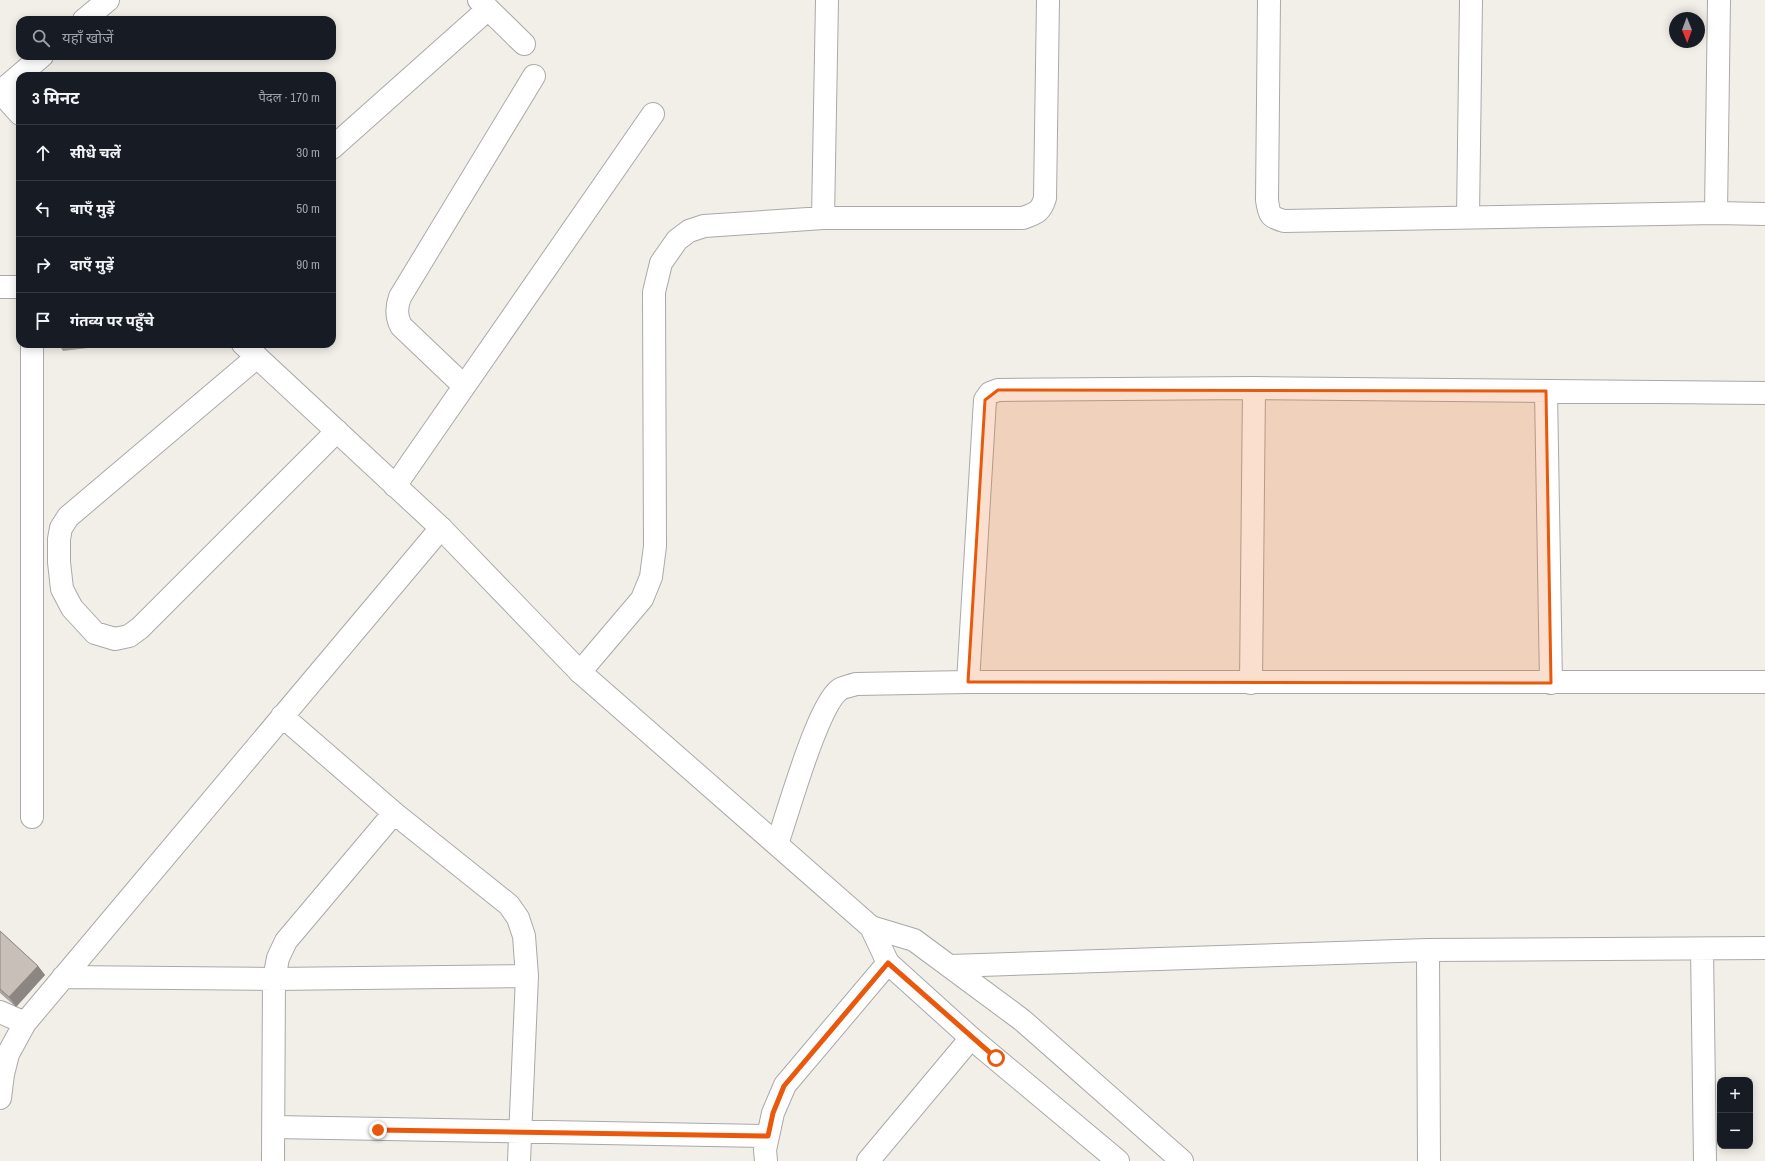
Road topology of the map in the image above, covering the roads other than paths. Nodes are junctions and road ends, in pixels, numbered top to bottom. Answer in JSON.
{"nodes":[{"id":1,"x":108,"y":0,"type":"edge"},
{"id":2,"x":827,"y":0,"type":"edge"},
{"id":3,"x":1048,"y":0,"type":"edge"},
{"id":4,"x":1269,"y":0,"type":"edge"},
{"id":5,"x":1471,"y":0,"type":"edge"},
{"id":6,"x":1719,"y":0,"type":"edge"},
{"id":7,"x":483,"y":5,"type":"edge"},
{"id":8,"x":89,"y":16,"type":"edge"},
{"id":9,"x":524,"y":44,"type":"dead end"},
{"id":10,"x":37,"y":60,"type":"edge"},
{"id":11,"x":23,"y":72,"type":"edge"},
{"id":12,"x":534,"y":76,"type":"dead end"},
{"id":13,"x":16,"y":78,"type":"edge"},
{"id":14,"x":0,"y":92,"type":"edge"},
{"id":15,"x":16,"y":110,"type":"edge"},
{"id":16,"x":653,"y":114,"type":"dead end"},
{"id":17,"x":336,"y":144,"type":"edge"},
{"id":18,"x":1716,"y":213,"type":"junction"},
{"id":19,"x":1765,"y":214,"type":"edge"},
{"id":20,"x":1468,"y":216,"type":"junction"},
{"id":21,"x":823,"y":218,"type":"junction"},
{"id":22,"x":0,"y":287,"type":"edge"},
{"id":23,"x":16,"y":287,"type":"edge"},
{"id":24,"x":32,"y":348,"type":"edge"},
{"id":25,"x":250,"y":351,"type":"edge"},
{"id":26,"x":464,"y":386,"type":"junction"},
{"id":27,"x":1254,"y":388,"type":"junction"},
{"id":28,"x":1546,"y":391,"type":"junction"},
{"id":29,"x":1765,"y":393,"type":"edge"},
{"id":30,"x":337,"y":431,"type":"junction"},
{"id":31,"x":395,"y":486,"type":"junction"},
{"id":32,"x":441,"y":528,"type":"junction"},
{"id":33,"x":580,"y":672,"type":"junction"},
{"id":34,"x":968,"y":682,"type":"junction"},
{"id":35,"x":1765,"y":682,"type":"edge"},
{"id":36,"x":1251,"y":683,"type":"junction"},
{"id":37,"x":1551,"y":683,"type":"junction"},
{"id":38,"x":282,"y":716,"type":"junction"},
{"id":39,"x":394,"y":813,"type":"junction"},
{"id":40,"x":32,"y":817,"type":"dead end"},
{"id":41,"x":777,"y":844,"type":"junction"},
{"id":42,"x":871,"y":927,"type":"junction"},
{"id":43,"x":1765,"y":948,"type":"edge"},
{"id":44,"x":1702,"y":949,"type":"junction"},
{"id":45,"x":1428,"y":950,"type":"junction"},
{"id":46,"x":888,"y":963,"type":"junction"},
{"id":47,"x":951,"y":966,"type":"junction"},
{"id":48,"x":527,"y":976,"type":"junction"},
{"id":49,"x":64,"y":977,"type":"junction"},
{"id":50,"x":274,"y":979,"type":"junction"},
{"id":51,"x":0,"y":1012,"type":"edge"},
{"id":52,"x":25,"y":1023,"type":"junction"},
{"id":53,"x":971,"y":1038,"type":"junction"},
{"id":54,"x":0,"y":1098,"type":"edge"},
{"id":55,"x":274,"y":1127,"type":"junction"},
{"id":56,"x":519,"y":1132,"type":"junction"},
{"id":57,"x":768,"y":1136,"type":"junction"},
{"id":58,"x":273,"y":1161,"type":"edge"},
{"id":59,"x":519,"y":1161,"type":"edge"},
{"id":60,"x":766,"y":1161,"type":"edge"},
{"id":61,"x":868,"y":1161,"type":"edge"},
{"id":62,"x":1118,"y":1161,"type":"edge"},
{"id":63,"x":1182,"y":1161,"type":"edge"},
{"id":64,"x":1429,"y":1161,"type":"edge"},
{"id":65,"x":1705,"y":1161,"type":"edge"}],
"edges":[{"from":1,"to":8,"type":"street"},
{"from":2,"to":21,"type":"street"},
{"from":3,"to":21,"type":"street"},
{"from":4,"to":20,"type":"street"},
{"from":5,"to":20,"type":"street"},
{"from":6,"to":18,"type":"street"},
{"from":7,"to":9,"type":"street"},
{"from":7,"to":17,"type":"street"},
{"from":10,"to":11,"type":"street"},
{"from":12,"to":26,"type":"street"},
{"from":13,"to":14,"type":"street"},
{"from":14,"to":15,"type":"street"},
{"from":16,"to":26,"type":"street"},
{"from":18,"to":19,"type":"street"},
{"from":18,"to":20,"type":"street"},
{"from":21,"to":33,"type":"street"},
{"from":22,"to":23,"type":"street"},
{"from":24,"to":40,"type":"street"},
{"from":25,"to":30,"type":"street"},
{"from":25,"to":30,"type":"street"},
{"from":26,"to":31,"type":"street"},
{"from":27,"to":28,"type":"street"},
{"from":27,"to":34,"type":"street"},
{"from":27,"to":36,"type":"street"},
{"from":28,"to":29,"type":"street"},
{"from":28,"to":37,"type":"street"},
{"from":30,"to":31,"type":"street"},
{"from":31,"to":32,"type":"street"},
{"from":32,"to":33,"type":"street"},
{"from":32,"to":38,"type":"street"},
{"from":33,"to":41,"type":"street"},
{"from":34,"to":36,"type":"street"},
{"from":34,"to":41,"type":"street"},
{"from":35,"to":37,"type":"street"},
{"from":36,"to":37,"type":"street"},
{"from":38,"to":39,"type":"street"},
{"from":38,"to":49,"type":"street"},
{"from":39,"to":48,"type":"street"},
{"from":39,"to":50,"type":"street"},
{"from":41,"to":42,"type":"street"},
{"from":42,"to":46,"type":"street"},
{"from":42,"to":47,"type":"street"},
{"from":43,"to":44,"type":"street"},
{"from":44,"to":45,"type":"street"},
{"from":44,"to":65,"type":"street"},
{"from":45,"to":47,"type":"street"},
{"from":45,"to":64,"type":"street"},
{"from":46,"to":53,"type":"street"},
{"from":46,"to":57,"type":"street"},
{"from":47,"to":63,"type":"street"},
{"from":48,"to":50,"type":"street"},
{"from":48,"to":56,"type":"street"},
{"from":49,"to":50,"type":"street"},
{"from":49,"to":52,"type":"street"},
{"from":50,"to":55,"type":"street"},
{"from":51,"to":52,"type":"street"},
{"from":52,"to":54,"type":"street"},
{"from":53,"to":61,"type":"street"},
{"from":53,"to":62,"type":"street"},
{"from":55,"to":56,"type":"street"},
{"from":55,"to":58,"type":"street"},
{"from":56,"to":57,"type":"street"},
{"from":56,"to":59,"type":"street"},
{"from":57,"to":60,"type":"street"}]}
